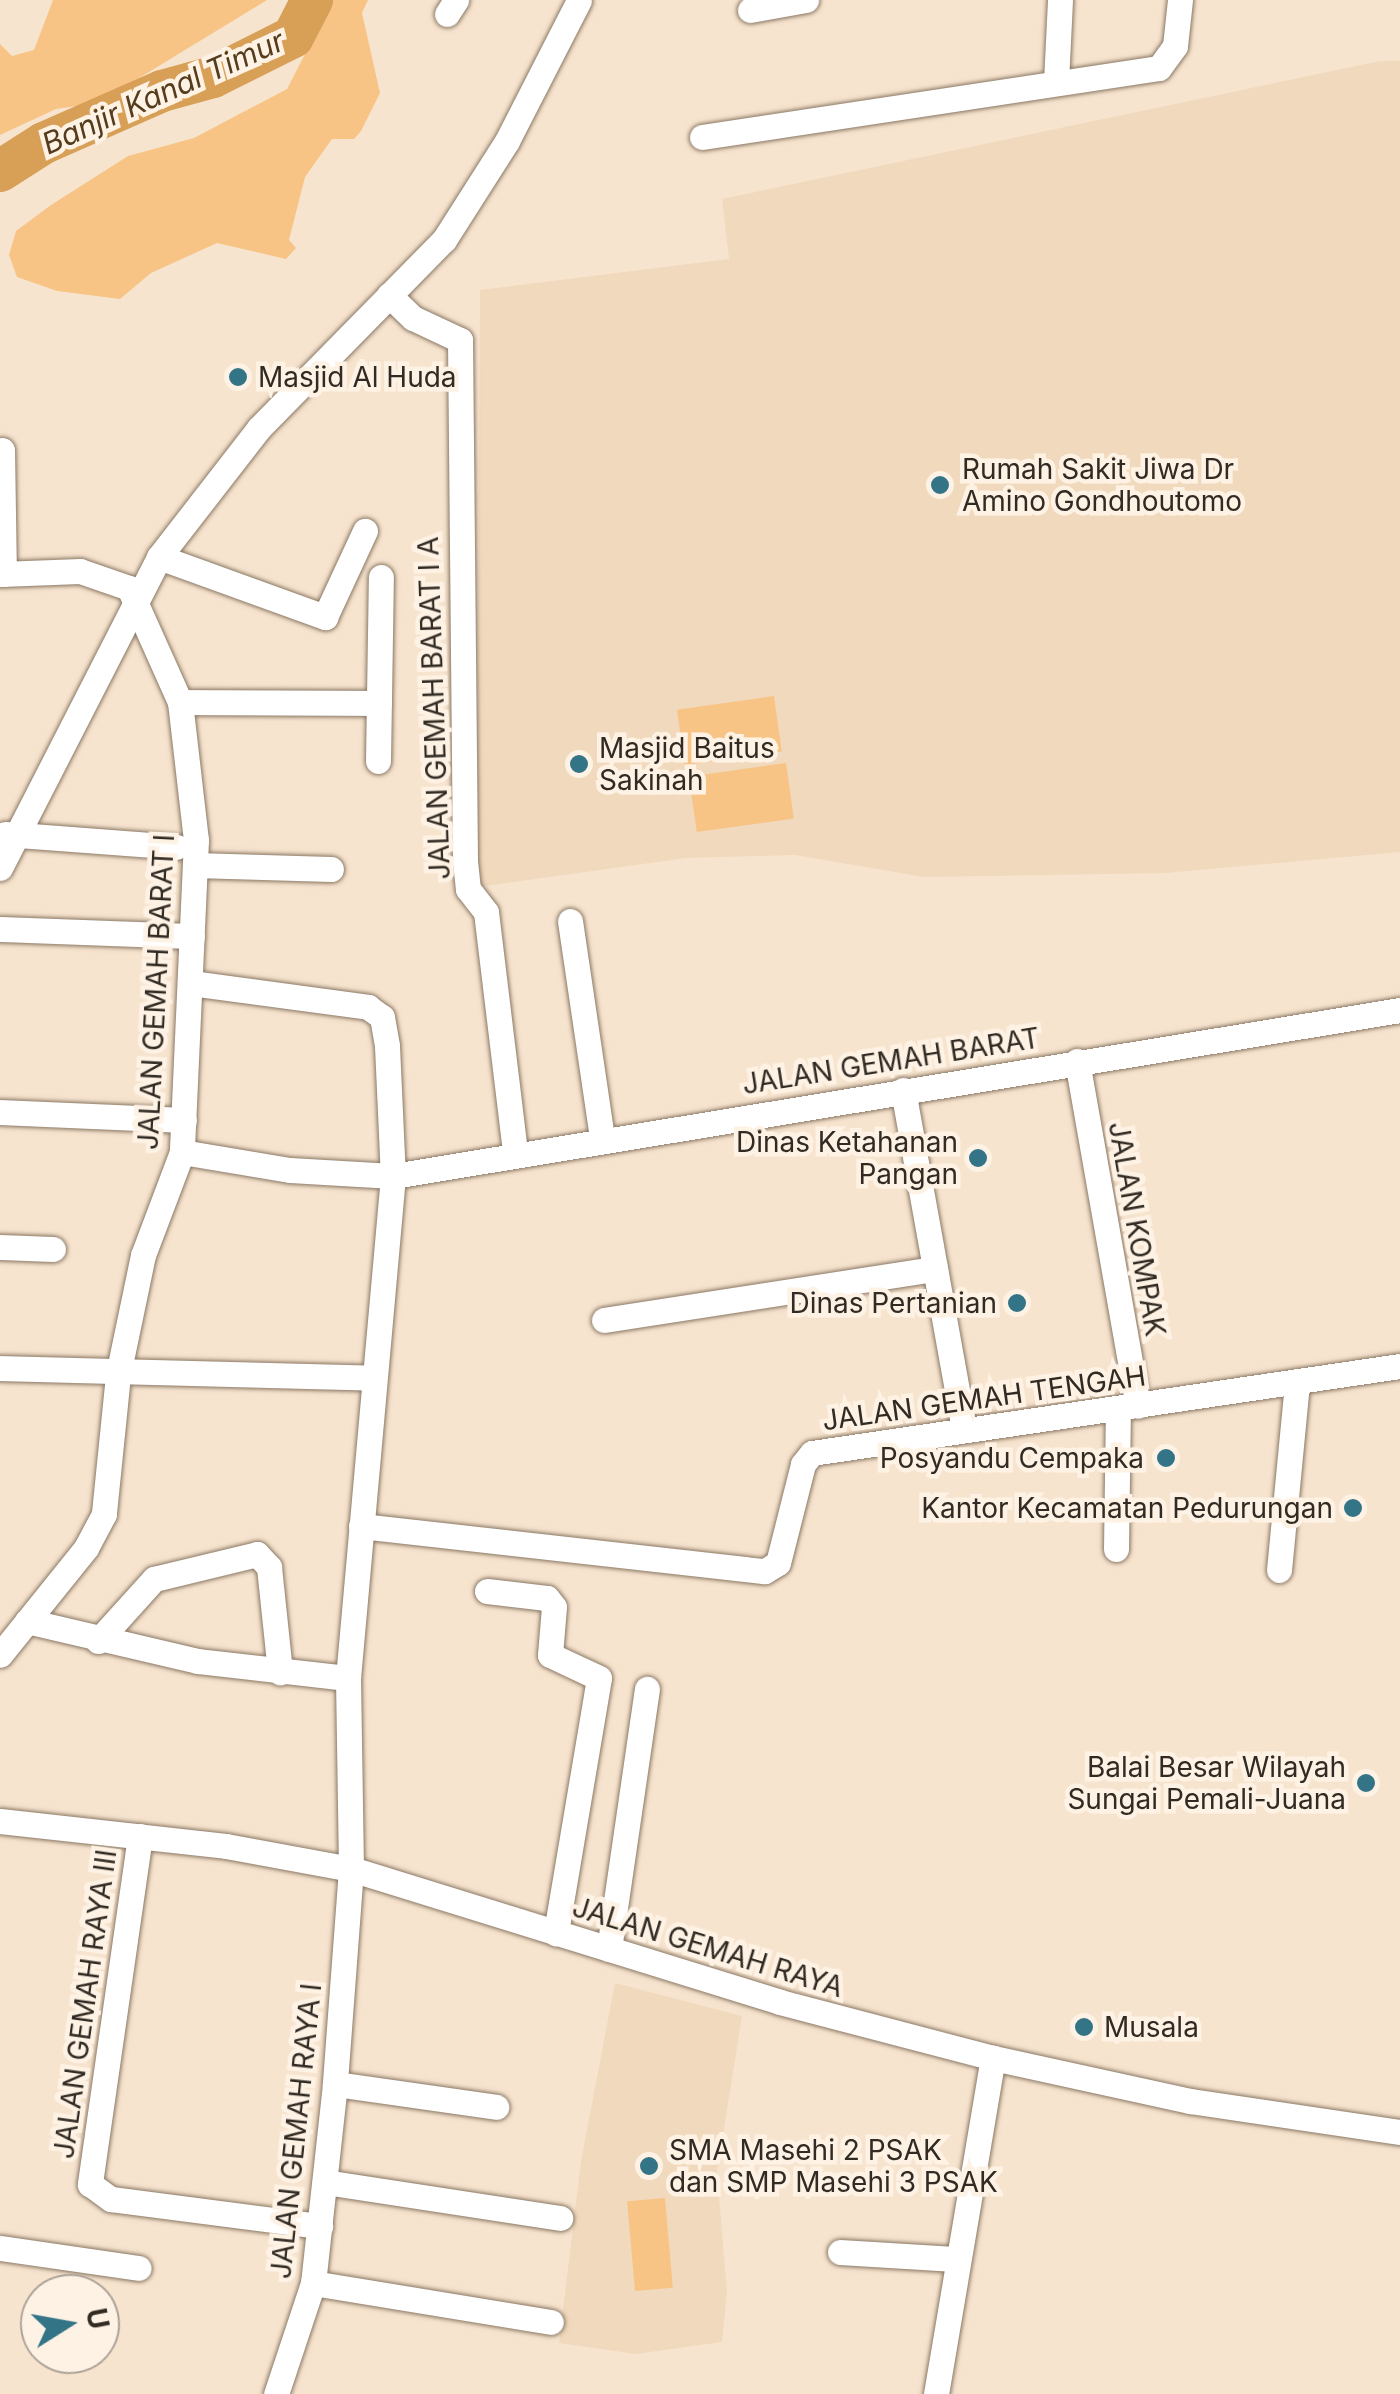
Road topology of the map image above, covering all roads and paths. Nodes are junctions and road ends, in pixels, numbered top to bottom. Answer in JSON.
{"nodes":[{"id":1,"x":579,"y":0,"type":"edge"},
{"id":2,"x":806,"y":0,"type":"edge"},
{"id":3,"x":1060,"y":0,"type":"edge"},
{"id":4,"x":1180,"y":0,"type":"edge"},
{"id":5,"x":750,"y":10,"type":"dead end"},
{"id":6,"x":1056,"y":82,"type":"junction"},
{"id":7,"x":702,"y":138,"type":"dead end"},
{"id":8,"x":389,"y":294,"type":"junction"},
{"id":9,"x":2,"y":450,"type":"edge"},
{"id":10,"x":365,"y":531,"type":"dead end"},
{"id":11,"x":159,"y":557,"type":"junction"},
{"id":12,"x":2,"y":574,"type":"edge"},
{"id":13,"x":381,"y":576,"type":"dead end"},
{"id":14,"x":136,"y":599,"type":"junction"},
{"id":15,"x":180,"y":702,"type":"junction"},
{"id":16,"x":379,"y":702,"type":"junction"},
{"id":17,"x":378,"y":761,"type":"dead end"},
{"id":18,"x":9,"y":834,"type":"edge"},
{"id":19,"x":186,"y":856,"type":"junction"},
{"id":20,"x":0,"y":868,"type":"edge"},
{"id":21,"x":330,"y":869,"type":"dead end"},
{"id":22,"x":570,"y":921,"type":"dead end"},
{"id":23,"x":0,"y":929,"type":"edge"},
{"id":24,"x":192,"y":936,"type":"junction"},
{"id":25,"x":191,"y":983,"type":"junction"},
{"id":26,"x":1400,"y":1010,"type":"edge"},
{"id":27,"x":1077,"y":1061,"type":"junction"},
{"id":28,"x":903,"y":1090,"type":"junction"},
{"id":29,"x":0,"y":1112,"type":"edge"},
{"id":30,"x":184,"y":1120,"type":"junction"},
{"id":31,"x":602,"y":1139,"type":"junction"},
{"id":32,"x":182,"y":1152,"type":"junction"},
{"id":33,"x":516,"y":1154,"type":"junction"},
{"id":34,"x":392,"y":1176,"type":"junction"},
{"id":35,"x":0,"y":1247,"type":"edge"},
{"id":36,"x":53,"y":1249,"type":"dead end"},
{"id":37,"x":935,"y":1269,"type":"junction"},
{"id":38,"x":604,"y":1320,"type":"dead end"},
{"id":39,"x":120,"y":1366,"type":"junction"},
{"id":40,"x":1400,"y":1366,"type":"edge"},
{"id":41,"x":0,"y":1368,"type":"edge"},
{"id":42,"x":374,"y":1378,"type":"junction"},
{"id":43,"x":1297,"y":1382,"type":"junction"},
{"id":44,"x":1128,"y":1408,"type":"junction"},
{"id":45,"x":964,"y":1428,"type":"junction"},
{"id":46,"x":362,"y":1526,"type":"junction"},
{"id":47,"x":1116,"y":1549,"type":"dead end"},
{"id":48,"x":1278,"y":1570,"type":"dead end"},
{"id":49,"x":487,"y":1590,"type":"dead end"},
{"id":50,"x":27,"y":1621,"type":"junction"},
{"id":51,"x":98,"y":1640,"type":"junction"},
{"id":52,"x":0,"y":1655,"type":"edge"},
{"id":53,"x":280,"y":1672,"type":"junction"},
{"id":54,"x":348,"y":1678,"type":"junction"},
{"id":55,"x":647,"y":1689,"type":"dead end"},
{"id":56,"x":0,"y":1821,"type":"edge"},
{"id":57,"x":140,"y":1836,"type":"junction"},
{"id":58,"x":351,"y":1869,"type":"junction"},
{"id":59,"x":556,"y":1933,"type":"junction"},
{"id":60,"x":609,"y":1949,"type":"junction"},
{"id":61,"x":992,"y":2058,"type":"junction"},
{"id":62,"x":335,"y":2084,"type":"junction"},
{"id":63,"x":496,"y":2107,"type":"dead end"},
{"id":64,"x":1400,"y":2132,"type":"edge"},
{"id":65,"x":324,"y":2182,"type":"junction"},
{"id":66,"x":560,"y":2218,"type":"dead end"},
{"id":67,"x":320,"y":2226,"type":"junction"},
{"id":68,"x":0,"y":2248,"type":"edge"},
{"id":69,"x":840,"y":2252,"type":"dead end"},
{"id":70,"x":955,"y":2259,"type":"junction"},
{"id":71,"x":138,"y":2268,"type":"dead end"},
{"id":72,"x":313,"y":2284,"type":"junction"},
{"id":73,"x":552,"y":2322,"type":"dead end"},
{"id":74,"x":276,"y":2394,"type":"edge"},
{"id":75,"x":936,"y":2394,"type":"edge"}],
"edges":[{"from":1,"to":8,"type":"street"},
{"from":2,"to":5,"type":"street"},
{"from":3,"to":6,"type":"street"},
{"from":4,"to":6,"type":"street"},
{"from":6,"to":7,"type":"street"},
{"from":8,"to":11,"type":"street"},
{"from":8,"to":33,"type":"street","name":"JALAN GEMAH BARAT I A"},
{"from":9,"to":12,"type":"street"},
{"from":10,"to":11,"type":"street"},
{"from":11,"to":14,"type":"street"},
{"from":12,"to":14,"type":"street"},
{"from":13,"to":16,"type":"street"},
{"from":14,"to":15,"type":"street","name":"JALAN GEMAH BARAT I"},
{"from":14,"to":18,"type":"street"},
{"from":15,"to":16,"type":"street"},
{"from":15,"to":19,"type":"street","name":"JALAN GEMAH BARAT I"},
{"from":16,"to":17,"type":"street"},
{"from":18,"to":19,"type":"street"},
{"from":18,"to":20,"type":"street"},
{"from":19,"to":21,"type":"street"},
{"from":19,"to":24,"type":"street","name":"JALAN GEMAH BARAT I"},
{"from":22,"to":31,"type":"street"},
{"from":23,"to":24,"type":"street"},
{"from":24,"to":25,"type":"street","name":"JALAN GEMAH BARAT I"},
{"from":25,"to":30,"type":"street","name":"JALAN GEMAH BARAT I"},
{"from":25,"to":34,"type":"street"},
{"from":26,"to":27,"type":"street","name":"JALAN GEMAH BARAT"},
{"from":27,"to":28,"type":"street","name":"JALAN GEMAH BARAT"},
{"from":27,"to":44,"type":"street","name":"JALAN KOMPAK"},
{"from":28,"to":31,"type":"street","name":"JALAN GEMAH BARAT"},
{"from":28,"to":37,"type":"street"},
{"from":29,"to":30,"type":"street"},
{"from":30,"to":32,"type":"street","name":"JALAN GEMAH BARAT I"},
{"from":31,"to":33,"type":"street","name":"JALAN GEMAH BARAT"},
{"from":32,"to":34,"type":"street","name":"JALAN GEMAH BARAT"},
{"from":32,"to":39,"type":"street","name":"JALAN GEMAH BARAT I"},
{"from":33,"to":34,"type":"street","name":"JALAN GEMAH BARAT"},
{"from":34,"to":42,"type":"street"},
{"from":35,"to":36,"type":"street"},
{"from":37,"to":38,"type":"street"},
{"from":37,"to":45,"type":"street"},
{"from":39,"to":41,"type":"street"},
{"from":39,"to":42,"type":"street"},
{"from":39,"to":50,"type":"street","name":"JALAN GEMAH BARAT I"},
{"from":40,"to":43,"type":"street","name":"JALAN GEMAH TENGAH"},
{"from":42,"to":46,"type":"street"},
{"from":43,"to":44,"type":"street","name":"JALAN GEMAH TENGAH"},
{"from":43,"to":48,"type":"street"},
{"from":44,"to":45,"type":"street","name":"JALAN GEMAH TENGAH"},
{"from":44,"to":47,"type":"street","name":"JALAN KOMPAK"},
{"from":45,"to":46,"type":"street","name":"JALAN GEMAH TENGAH"},
{"from":46,"to":54,"type":"street"},
{"from":49,"to":59,"type":"street"},
{"from":50,"to":51,"type":"street"},
{"from":50,"to":52,"type":"street","name":"JALAN GEMAH BARAT I"},
{"from":51,"to":53,"type":"street"},
{"from":51,"to":53,"type":"street"},
{"from":53,"to":54,"type":"street"},
{"from":54,"to":58,"type":"street"},
{"from":55,"to":60,"type":"street"},
{"from":56,"to":57,"type":"street","name":"JALAN GEMAH RAYA"},
{"from":57,"to":58,"type":"street","name":"JALAN GEMAH RAYA"},
{"from":57,"to":67,"type":"street","name":"JALAN GEMAH RAYA III"},
{"from":58,"to":59,"type":"street","name":"JALAN GEMAH RAYA"},
{"from":58,"to":62,"type":"street","name":"JALAN GEMAH RAYA I"},
{"from":59,"to":60,"type":"street","name":"JALAN GEMAH RAYA"},
{"from":60,"to":61,"type":"street","name":"JALAN GEMAH RAYA"},
{"from":61,"to":64,"type":"street","name":"JALAN GEMAH RAYA"},
{"from":61,"to":70,"type":"street"},
{"from":62,"to":63,"type":"street"},
{"from":62,"to":65,"type":"street","name":"JALAN GEMAH RAYA I"},
{"from":65,"to":66,"type":"street"},
{"from":65,"to":67,"type":"street","name":"JALAN GEMAH RAYA I"},
{"from":67,"to":72,"type":"street","name":"JALAN GEMAH RAYA I"},
{"from":68,"to":71,"type":"street"},
{"from":69,"to":70,"type":"street"},
{"from":70,"to":75,"type":"street"},
{"from":72,"to":73,"type":"street"},
{"from":72,"to":74,"type":"street","name":"JALAN GEMAH RAYA I"}]}
